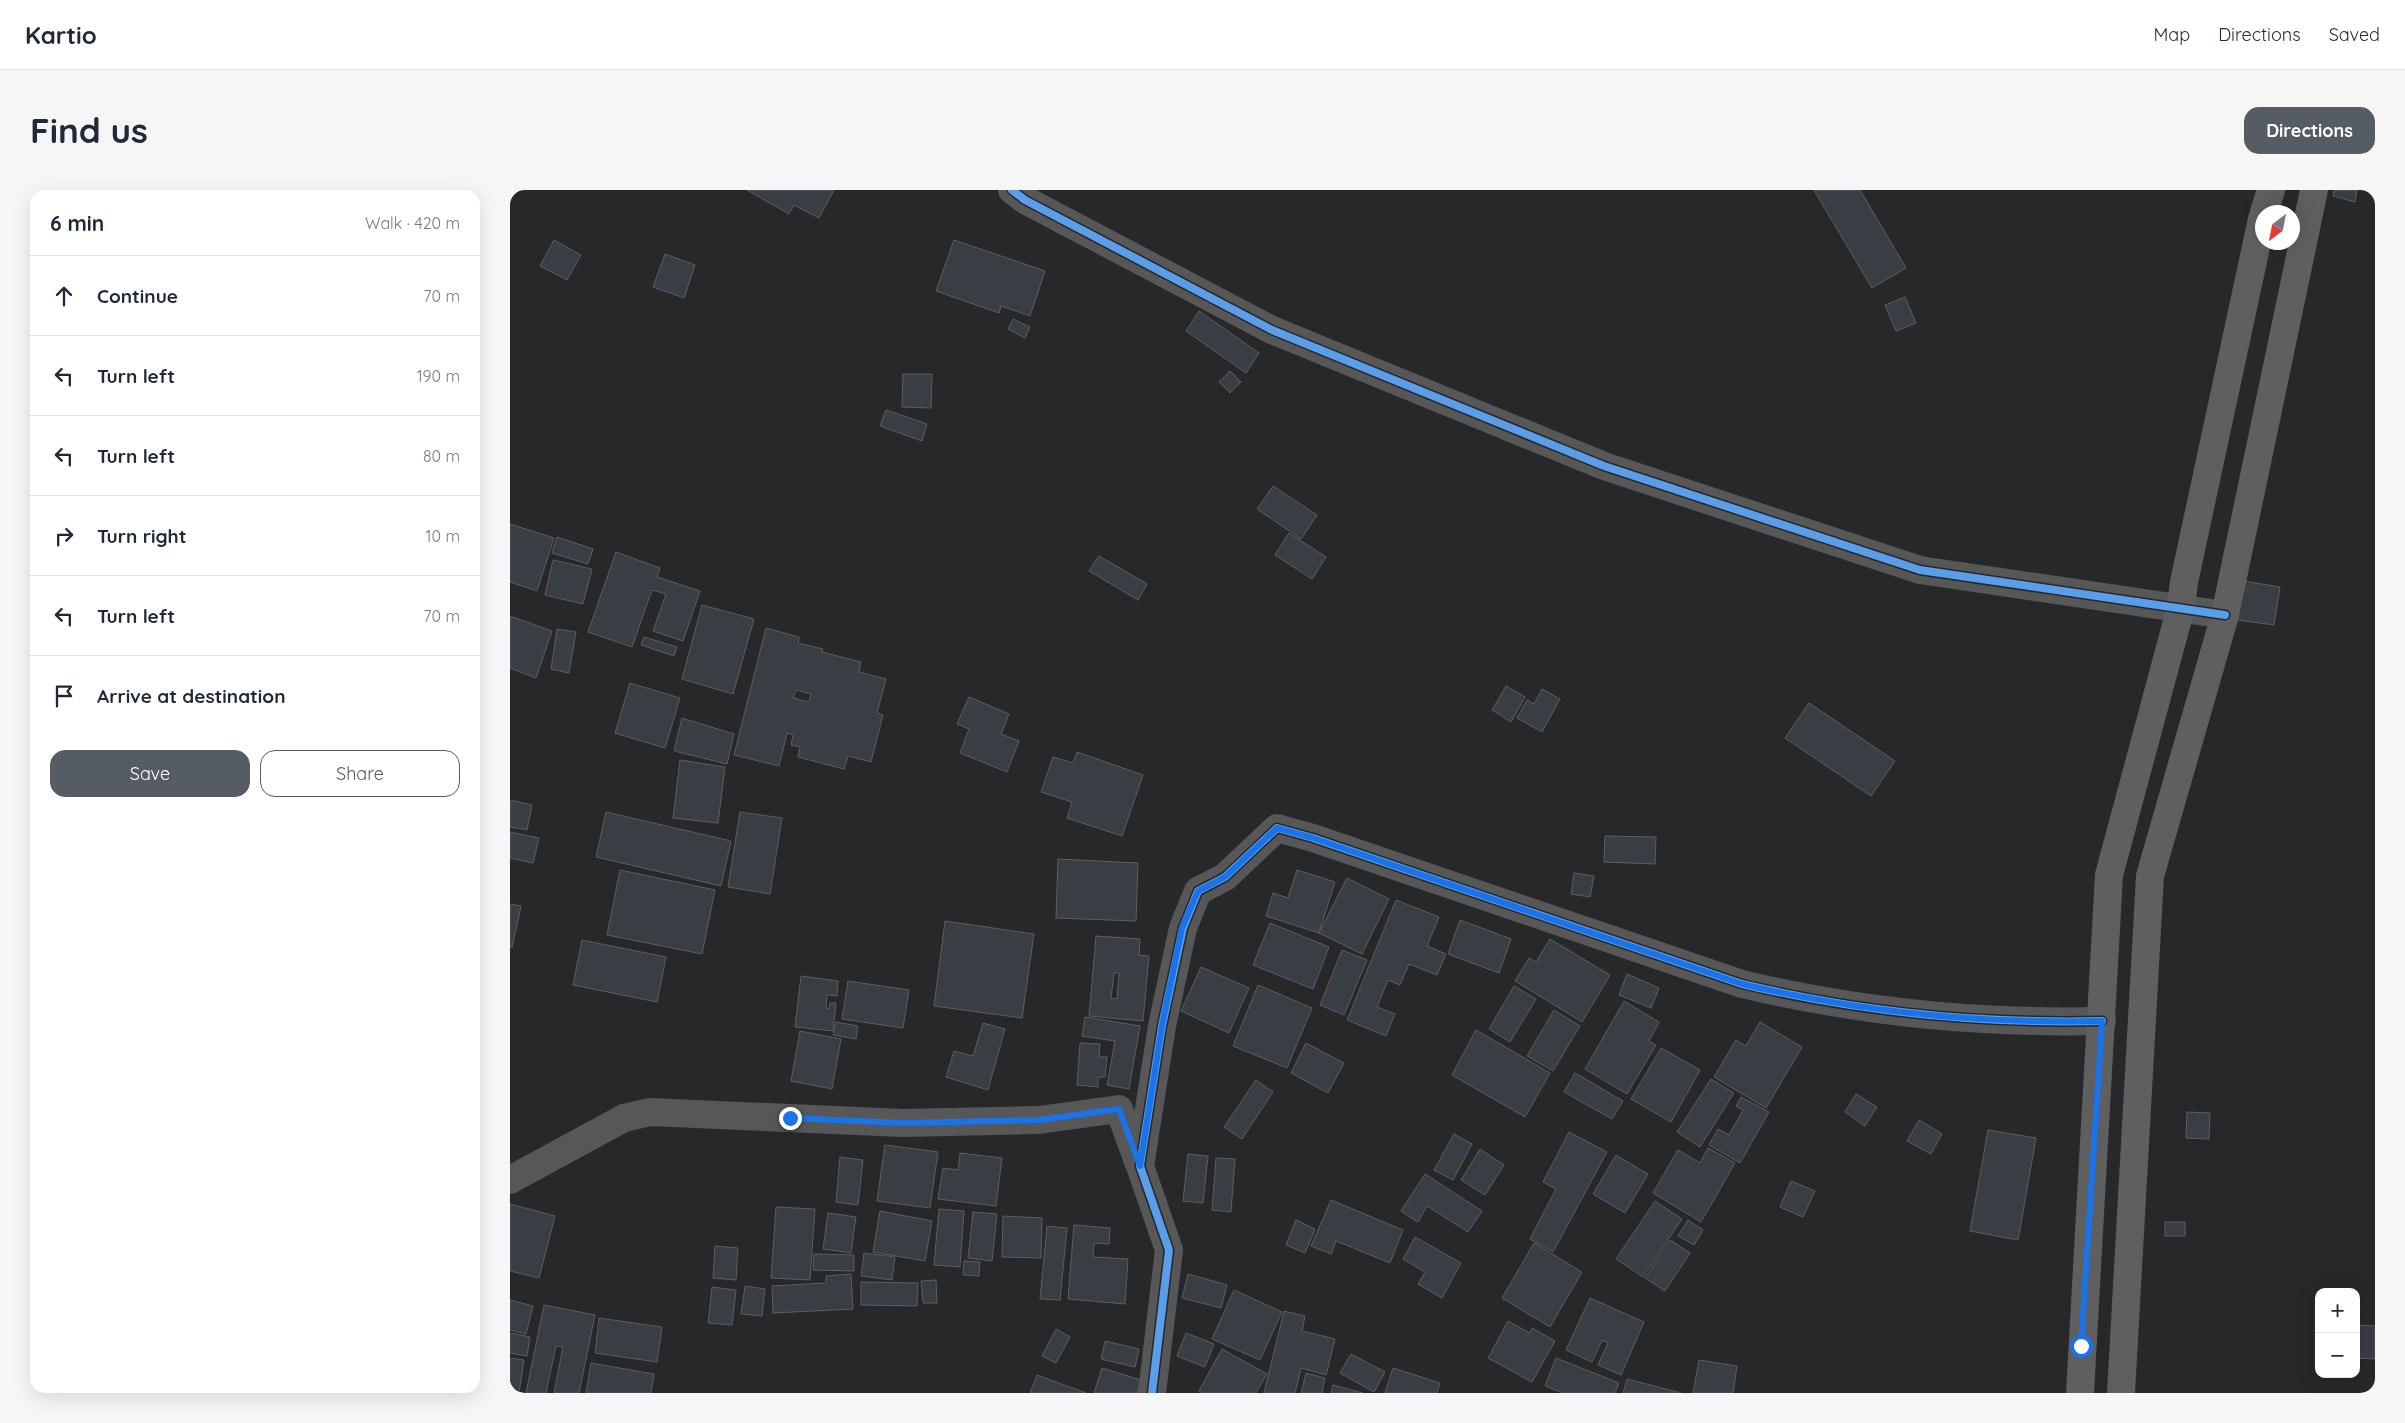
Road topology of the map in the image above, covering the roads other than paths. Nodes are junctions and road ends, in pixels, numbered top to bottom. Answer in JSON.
{"nodes":[{"id":1,"x":1012,"y":190,"type":"edge"},
{"id":2,"x":2271,"y":190,"type":"edge"},
{"id":3,"x":2314,"y":190,"type":"edge"},
{"id":4,"x":2266,"y":205,"type":"edge"},
{"id":5,"x":2255,"y":250,"type":"edge"},
{"id":6,"x":2181,"y":607,"type":"junction"},
{"id":7,"x":2225,"y":615,"type":"junction"},
{"id":8,"x":2102,"y":1021,"type":"junction"},
{"id":9,"x":1140,"y":1166,"type":"junction"},
{"id":10,"x":510,"y":1180,"type":"edge"},
{"id":11,"x":1152,"y":1393,"type":"edge"},
{"id":12,"x":2080,"y":1393,"type":"edge"},
{"id":13,"x":2121,"y":1393,"type":"edge"}],
"edges":[{"from":1,"to":6,"type":"street"},
{"from":2,"to":4,"type":"main road"},
{"from":3,"to":7,"type":"main road"},
{"from":5,"to":6,"type":"main road"},
{"from":6,"to":7,"type":"street"},
{"from":6,"to":8,"type":"main road"},
{"from":7,"to":13,"type":"main road"},
{"from":8,"to":9,"type":"street"},
{"from":8,"to":12,"type":"main road"},
{"from":9,"to":10,"type":"street"},
{"from":9,"to":11,"type":"street"}]}
